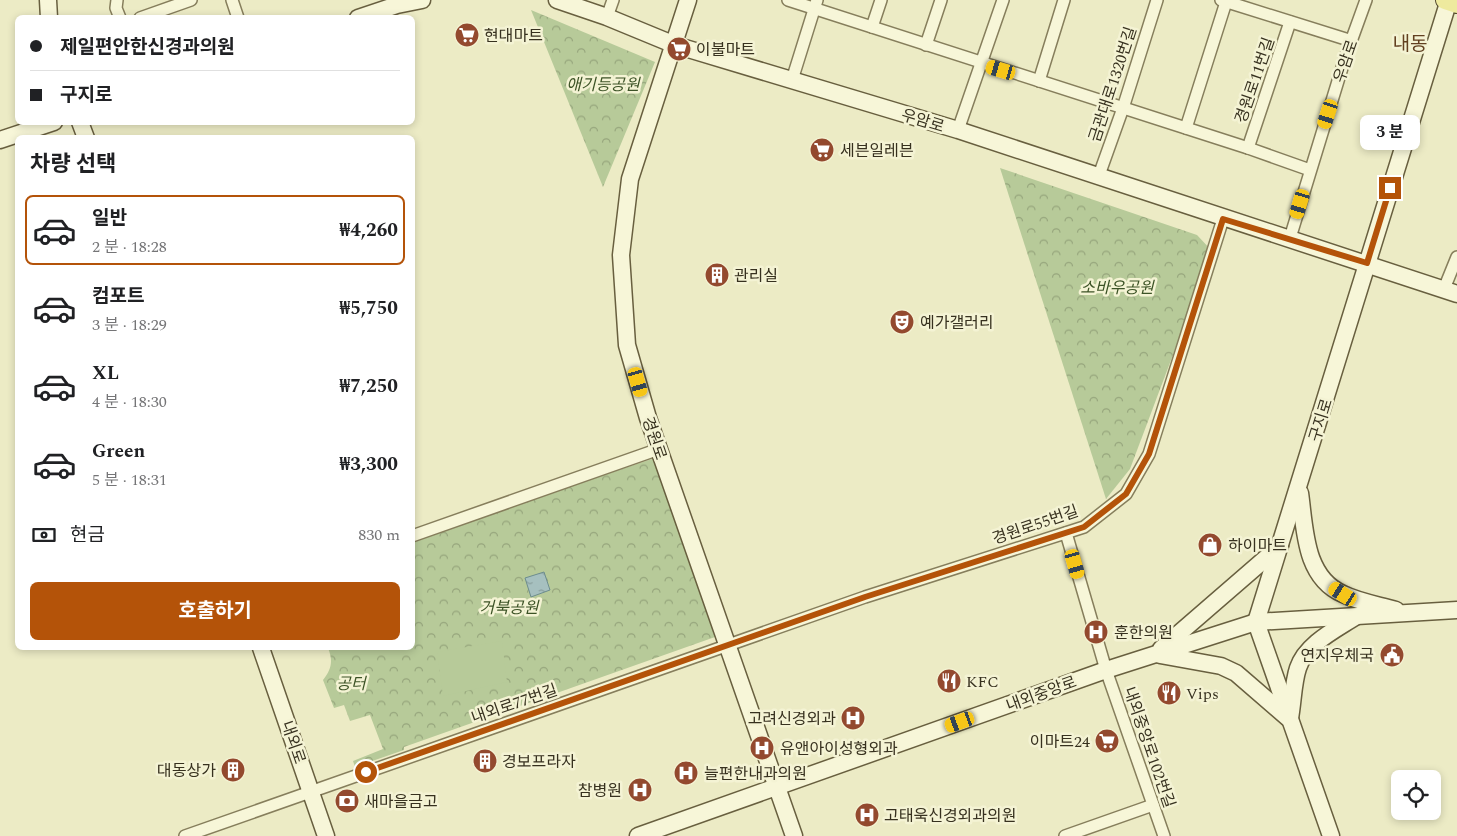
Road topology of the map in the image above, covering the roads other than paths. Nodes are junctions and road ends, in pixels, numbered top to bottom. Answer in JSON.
{"nodes":[{"id":1,"x":48,"y":0,"type":"edge"},
{"id":2,"x":116,"y":0,"type":"edge"},
{"id":3,"x":192,"y":0,"type":"edge"},
{"id":4,"x":232,"y":0,"type":"edge"},
{"id":5,"x":422,"y":0,"type":"edge"},
{"id":6,"x":557,"y":0,"type":"edge"},
{"id":7,"x":613,"y":0,"type":"edge"},
{"id":8,"x":688,"y":0,"type":"edge"},
{"id":9,"x":788,"y":0,"type":"edge"},
{"id":10,"x":881,"y":0,"type":"edge"},
{"id":11,"x":941,"y":0,"type":"edge"},
{"id":12,"x":1003,"y":0,"type":"edge"},
{"id":13,"x":1064,"y":0,"type":"edge"},
{"id":14,"x":1157,"y":0,"type":"edge"},
{"id":15,"x":1366,"y":0,"type":"edge"},
{"id":16,"x":1224,"y":1,"type":"edge"},
{"id":17,"x":1450,"y":1,"type":"edge"},
{"id":18,"x":397,"y":2,"type":"edge"},
{"id":19,"x":816,"y":4,"type":"edge"},
{"id":20,"x":163,"y":5,"type":"edge"},
{"id":21,"x":49,"y":15,"type":"edge"},
{"id":22,"x":119,"y":15,"type":"edge"},
{"id":23,"x":145,"y":15,"type":"edge"},
{"id":24,"x":237,"y":15,"type":"edge"},
{"id":25,"x":365,"y":15,"type":"edge"},
{"id":26,"x":607,"y":17,"type":"junction"},
{"id":27,"x":1290,"y":22,"type":"junction"},
{"id":28,"x":872,"y":27,"type":"junction"},
{"id":29,"x":1352,"y":41,"type":"junction"},
{"id":30,"x":674,"y":45,"type":"junction"},
{"id":31,"x":926,"y":45,"type":"junction"},
{"id":32,"x":982,"y":64,"type":"junction"},
{"id":33,"x":792,"y":80,"type":"junction"},
{"id":34,"x":1039,"y":81,"type":"junction"},
{"id":35,"x":1123,"y":108,"type":"junction"},
{"id":36,"x":45,"y":125,"type":"edge"},
{"id":37,"x":1186,"y":128,"type":"junction"},
{"id":38,"x":958,"y":130,"type":"junction"},
{"id":39,"x":15,"y":135,"type":"edge"},
{"id":40,"x":15,"y":135,"type":"edge"},
{"id":41,"x":0,"y":140,"type":"edge"},
{"id":42,"x":1248,"y":148,"type":"junction"},
{"id":43,"x":1310,"y":170,"type":"junction"},
{"id":44,"x":1098,"y":178,"type":"junction"},
{"id":45,"x":1223,"y":219,"type":"junction"},
{"id":46,"x":1290,"y":238,"type":"junction"},
{"id":47,"x":1457,"y":257,"type":"edge"},
{"id":48,"x":1367,"y":263,"type":"junction"},
{"id":49,"x":1451,"y":291,"type":"edge"},
{"id":50,"x":659,"y":449,"type":"junction"},
{"id":51,"x":1300,"y":487,"type":"junction"},
{"id":52,"x":1066,"y":533,"type":"junction"},
{"id":53,"x":415,"y":535,"type":"edge"},
{"id":54,"x":1280,"y":546,"type":"junction"},
{"id":55,"x":1457,"y":610,"type":"edge"},
{"id":56,"x":1407,"y":613,"type":"junction"},
{"id":57,"x":1356,"y":616,"type":"junction"},
{"id":58,"x":1256,"y":622,"type":"junction"},
{"id":59,"x":728,"y":645,"type":"junction"},
{"id":60,"x":262,"y":650,"type":"edge"},
{"id":61,"x":1155,"y":655,"type":"junction"},
{"id":62,"x":1106,"y":670,"type":"junction"},
{"id":63,"x":1290,"y":720,"type":"junction"},
{"id":64,"x":776,"y":786,"type":"junction"},
{"id":65,"x":311,"y":792,"type":"junction"},
{"id":66,"x":1153,"y":805,"type":"junction"},
{"id":67,"x":185,"y":836,"type":"edge"},
{"id":68,"x":326,"y":836,"type":"edge"},
{"id":69,"x":638,"y":836,"type":"edge"},
{"id":70,"x":794,"y":836,"type":"edge"},
{"id":71,"x":1066,"y":836,"type":"edge"},
{"id":72,"x":1164,"y":836,"type":"edge"},
{"id":73,"x":1331,"y":836,"type":"edge"}],
"edges":[{"from":1,"to":21,"type":"street"},
{"from":2,"to":22,"type":"street"},
{"from":3,"to":20,"type":"street"},
{"from":4,"to":24,"type":"street"},
{"from":5,"to":18,"type":"street"},
{"from":6,"to":26,"type":"street","name":"우암로"},
{"from":7,"to":26,"type":"street"},
{"from":8,"to":30,"type":"street","name":"경원로"},
{"from":9,"to":19,"type":"street","name":"경원로11번길"},
{"from":10,"to":28,"type":"street"},
{"from":11,"to":31,"type":"street"},
{"from":12,"to":32,"type":"street"},
{"from":13,"to":34,"type":"street"},
{"from":14,"to":35,"type":"street","name":"금관대로1320번길"},
{"from":15,"to":29,"type":"street","name":"우암로"},
{"from":16,"to":27,"type":"street"},
{"from":16,"to":37,"type":"street"},
{"from":17,"to":48,"type":"street","name":"구지로"},
{"from":18,"to":25,"type":"street"},
{"from":19,"to":28,"type":"street","name":"경원로11번길"},
{"from":19,"to":33,"type":"street"},
{"from":20,"to":23,"type":"street"},
{"from":26,"to":30,"type":"street","name":"우암로"},
{"from":27,"to":29,"type":"street"},
{"from":27,"to":42,"type":"street","name":"경원로11번길"},
{"from":28,"to":31,"type":"street","name":"경원로11번길"},
{"from":29,"to":43,"type":"street","name":"우암로"},
{"from":30,"to":33,"type":"street","name":"우암로"},
{"from":30,"to":50,"type":"street","name":"경원로"},
{"from":31,"to":32,"type":"street","name":"경원로11번길"},
{"from":32,"to":34,"type":"street","name":"경원로11번길"},
{"from":32,"to":38,"type":"street"},
{"from":33,"to":38,"type":"street","name":"우암로"},
{"from":34,"to":35,"type":"street","name":"경원로11번길"},
{"from":35,"to":37,"type":"street","name":"경원로11번길"},
{"from":35,"to":44,"type":"street","name":"금관대로1320번길"},
{"from":36,"to":39,"type":"street"},
{"from":37,"to":42,"type":"street","name":"경원로11번길"},
{"from":38,"to":44,"type":"street","name":"우암로"},
{"from":40,"to":41,"type":"street"},
{"from":42,"to":43,"type":"street","name":"경원로11번길"},
{"from":43,"to":46,"type":"street","name":"우암로"},
{"from":44,"to":45,"type":"street","name":"우암로"},
{"from":45,"to":46,"type":"street","name":"우암로"},
{"from":45,"to":52,"type":"street","name":"경원로55번길"},
{"from":46,"to":48,"type":"street","name":"우암로"},
{"from":47,"to":49,"type":"street"},
{"from":48,"to":49,"type":"street","name":"우암로"},
{"from":48,"to":51,"type":"street","name":"구지로"},
{"from":50,"to":53,"type":"street"},
{"from":50,"to":59,"type":"street","name":"경원로"},
{"from":51,"to":54,"type":"street","name":"구지로"},
{"from":51,"to":56,"type":"street"},
{"from":52,"to":59,"type":"street","name":"경원로55번길"},
{"from":52,"to":62,"type":"street","name":"내외중앙로102번길"},
{"from":54,"to":58,"type":"street","name":"구지로"},
{"from":54,"to":61,"type":"street"},
{"from":55,"to":56,"type":"street","name":"내외중앙로"},
{"from":56,"to":57,"type":"street","name":"내외중앙로"},
{"from":57,"to":58,"type":"street","name":"내외중앙로"},
{"from":57,"to":63,"type":"street"},
{"from":58,"to":61,"type":"street","name":"내외중앙로"},
{"from":58,"to":63,"type":"street"},
{"from":59,"to":64,"type":"street","name":"경원로"},
{"from":59,"to":65,"type":"street","name":"내외로77번길"},
{"from":60,"to":65,"type":"street","name":"내외로"},
{"from":61,"to":62,"type":"street","name":"내외중앙로"},
{"from":61,"to":63,"type":"street"},
{"from":62,"to":64,"type":"street","name":"내외중앙로"},
{"from":62,"to":66,"type":"street","name":"내외중앙로102번길"},
{"from":63,"to":73,"type":"street"},
{"from":64,"to":69,"type":"street","name":"내외중앙로"},
{"from":64,"to":70,"type":"street","name":"경원로"},
{"from":65,"to":67,"type":"street","name":"내외로77번길"},
{"from":65,"to":68,"type":"street","name":"내외로"},
{"from":66,"to":71,"type":"street"},
{"from":66,"to":72,"type":"street","name":"내외중앙로102번길"}]}
